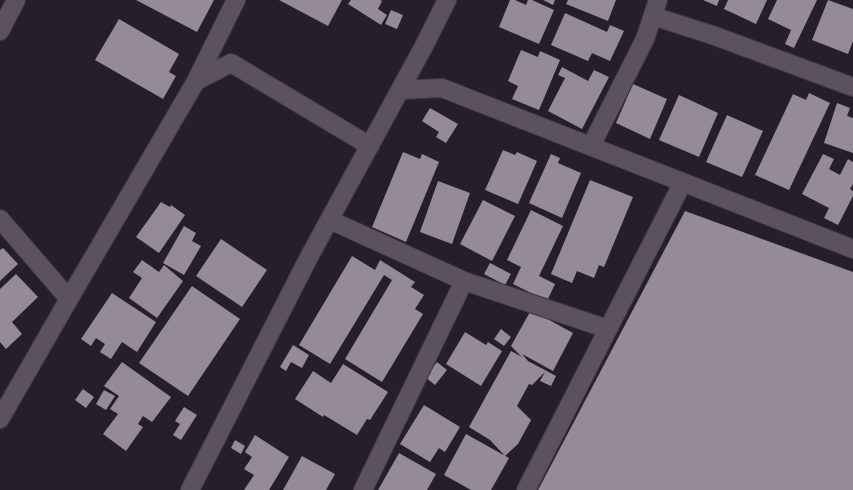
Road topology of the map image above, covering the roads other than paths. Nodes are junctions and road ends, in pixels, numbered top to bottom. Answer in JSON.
{"nodes":[{"id":1,"x":16,"y":0,"type":"edge"},
{"id":2,"x":236,"y":0,"type":"edge"},
{"id":3,"x":447,"y":0,"type":"edge"},
{"id":4,"x":655,"y":8,"type":"edge"},
{"id":5,"x":0,"y":32,"type":"edge"},
{"id":6,"x":196,"y":81,"type":"junction"},
{"id":7,"x":853,"y":88,"type":"edge"},
{"id":8,"x":400,"y":90,"type":"junction"},
{"id":9,"x":370,"y":146,"type":"junction"},
{"id":10,"x":591,"y":146,"type":"junction"},
{"id":11,"x":683,"y":182,"type":"junction"},
{"id":12,"x":0,"y":219,"type":"edge"},
{"id":13,"x":330,"y":220,"type":"junction"},
{"id":14,"x":853,"y":249,"type":"edge"},
{"id":15,"x":464,"y":281,"type":"junction"},
{"id":16,"x":69,"y":299,"type":"junction"},
{"id":17,"x":608,"y":330,"type":"junction"},
{"id":18,"x":0,"y":419,"type":"edge"},
{"id":19,"x":190,"y":490,"type":"edge"},
{"id":20,"x":363,"y":490,"type":"edge"},
{"id":21,"x":526,"y":490,"type":"edge"}],
"edges":[{"from":1,"to":5,"type":"street"},
{"from":2,"to":6,"type":"street"},
{"from":3,"to":8,"type":"street"},
{"from":4,"to":7,"type":"street"},
{"from":4,"to":10,"type":"street"},
{"from":6,"to":9,"type":"street"},
{"from":6,"to":16,"type":"street"},
{"from":8,"to":9,"type":"street"},
{"from":8,"to":10,"type":"street"},
{"from":9,"to":13,"type":"street"},
{"from":10,"to":11,"type":"street"},
{"from":11,"to":14,"type":"street"},
{"from":11,"to":17,"type":"street"},
{"from":12,"to":16,"type":"street"},
{"from":13,"to":15,"type":"street"},
{"from":13,"to":19,"type":"street"},
{"from":15,"to":17,"type":"street"},
{"from":15,"to":20,"type":"street"},
{"from":16,"to":18,"type":"street"},
{"from":17,"to":21,"type":"street"}]}
